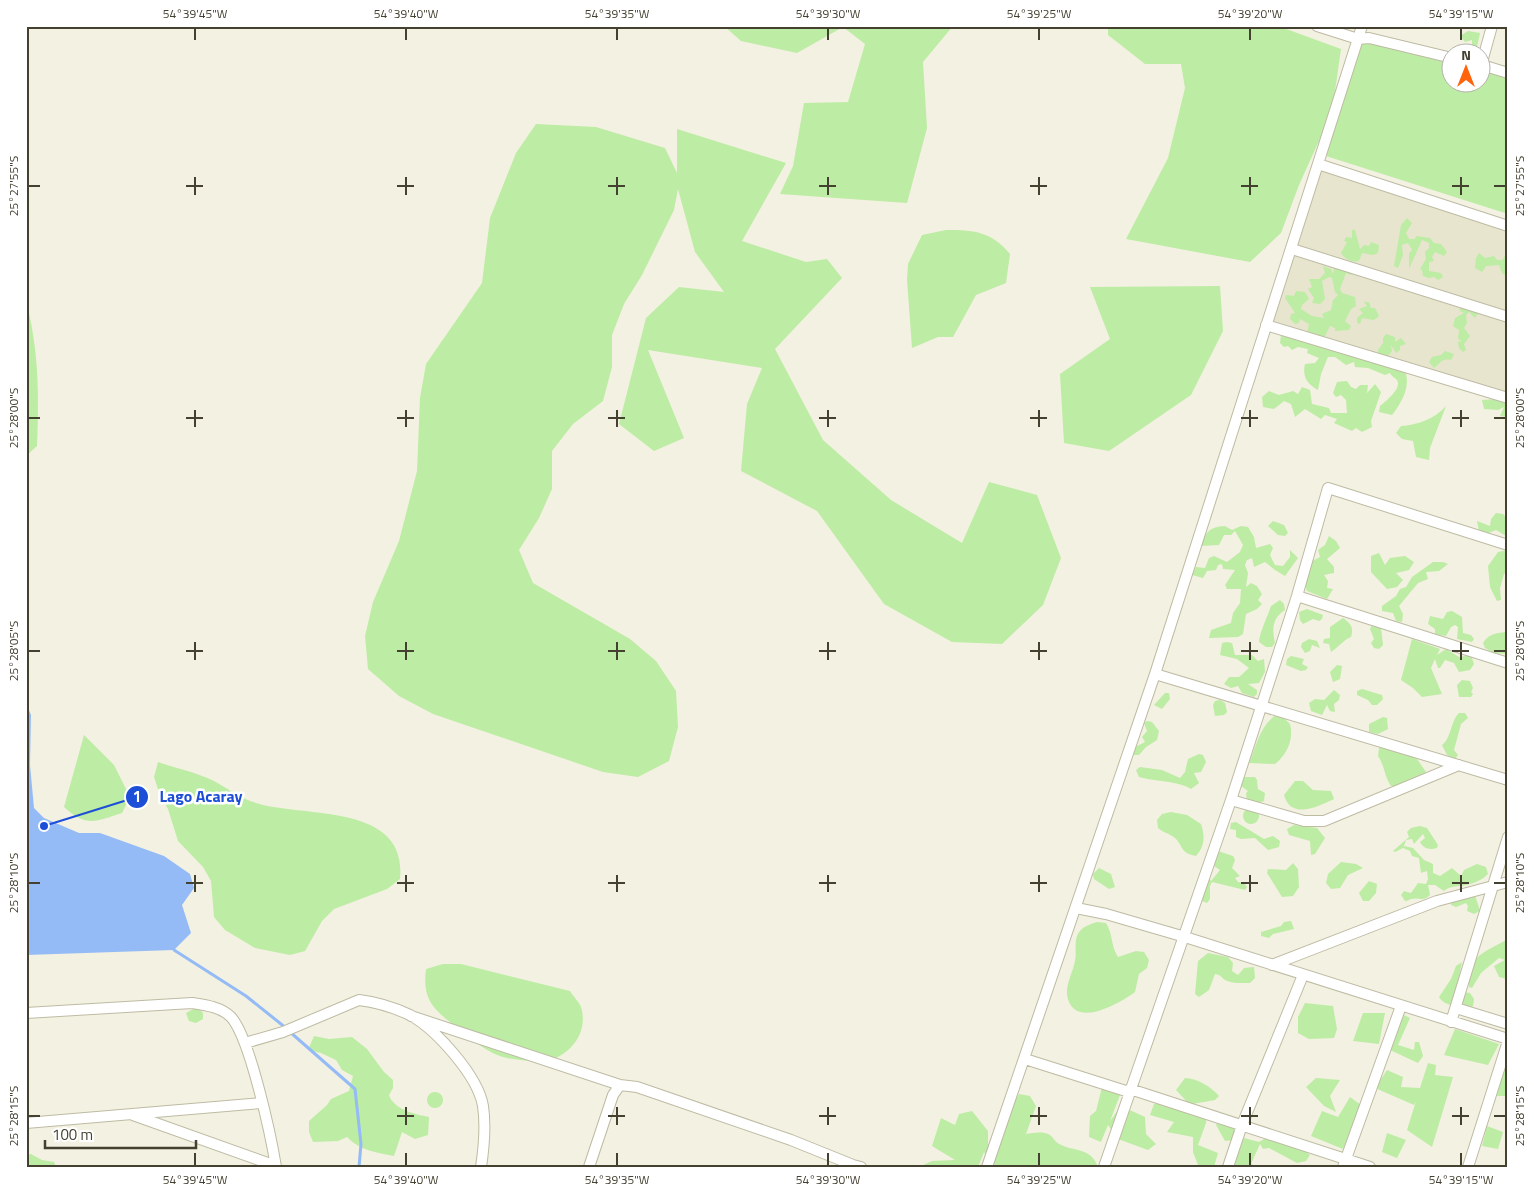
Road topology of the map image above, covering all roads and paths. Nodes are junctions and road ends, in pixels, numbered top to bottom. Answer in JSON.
{"nodes":[{"id":1,"x":1317,"y":26,"type":"edge"},
{"id":2,"x":1362,"y":26,"type":"edge"},
{"id":3,"x":1492,"y":26,"type":"edge"},
{"id":4,"x":1358,"y":39,"type":"junction"},
{"id":5,"x":1488,"y":42,"type":"edge"},
{"id":6,"x":1442,"y":56,"type":"edge"},
{"id":7,"x":1492,"y":67,"type":"edge"},
{"id":8,"x":1508,"y":73,"type":"edge"},
{"id":9,"x":1318,"y":164,"type":"junction"},
{"id":10,"x":1508,"y":226,"type":"edge"},
{"id":11,"x":1292,"y":249,"type":"junction"},
{"id":12,"x":1508,"y":316,"type":"edge"},
{"id":13,"x":1266,"y":326,"type":"junction"},
{"id":14,"x":1508,"y":398,"type":"edge"},
{"id":15,"x":1508,"y":545,"type":"edge"},
{"id":16,"x":1297,"y":596,"type":"junction"},
{"id":17,"x":1508,"y":663,"type":"edge"},
{"id":18,"x":1155,"y":674,"type":"junction"},
{"id":19,"x":1262,"y":706,"type":"junction"},
{"id":20,"x":1459,"y":765,"type":"junction"},
{"id":21,"x":1508,"y":780,"type":"edge"},
{"id":22,"x":1231,"y":800,"type":"junction"},
{"id":23,"x":1508,"y":837,"type":"edge"},
{"id":24,"x":1508,"y":882,"type":"edge"},
{"id":25,"x":1494,"y":884,"type":"junction"},
{"id":26,"x":1076,"y":908,"type":"junction"},
{"id":27,"x":1185,"y":937,"type":"junction"},
{"id":28,"x":1272,"y":965,"type":"junction"},
{"id":29,"x":1303,"y":975,"type":"junction"},
{"id":30,"x":1401,"y":1006,"type":"junction"},
{"id":31,"x":1456,"y":1008,"type":"junction"},
{"id":32,"x":26,"y":1013,"type":"edge"},
{"id":33,"x":411,"y":1016,"type":"junction"},
{"id":34,"x":1451,"y":1022,"type":"junction"},
{"id":35,"x":1508,"y":1024,"type":"edge"},
{"id":36,"x":1508,"y":1040,"type":"edge"},
{"id":37,"x":245,"y":1043,"type":"junction"},
{"id":38,"x":1025,"y":1059,"type":"junction"},
{"id":39,"x":620,"y":1086,"type":"junction"},
{"id":40,"x":1129,"y":1091,"type":"junction"},
{"id":41,"x":261,"y":1103,"type":"junction"},
{"id":42,"x":130,"y":1114,"type":"junction"},
{"id":43,"x":26,"y":1122,"type":"edge"},
{"id":44,"x":1242,"y":1125,"type":"junction"},
{"id":45,"x":1344,"y":1163,"type":"edge"},
{"id":46,"x":276,"y":1166,"type":"edge"},
{"id":47,"x":855,"y":1166,"type":"edge"},
{"id":48,"x":481,"y":1167,"type":"edge"},
{"id":49,"x":589,"y":1167,"type":"edge"},
{"id":50,"x":987,"y":1167,"type":"edge"},
{"id":51,"x":1104,"y":1167,"type":"edge"},
{"id":52,"x":1228,"y":1167,"type":"edge"},
{"id":53,"x":1370,"y":1167,"type":"edge"},
{"id":54,"x":1468,"y":1167,"type":"edge"}],
"edges":[{"from":1,"to":4,"type":"street"},
{"from":2,"to":4,"type":"street"},
{"from":3,"to":5,"type":"street"},
{"from":4,"to":6,"type":"street"},
{"from":4,"to":9,"type":"street"},
{"from":7,"to":8,"type":"street"},
{"from":9,"to":10,"type":"street"},
{"from":9,"to":11,"type":"street"},
{"from":11,"to":12,"type":"street"},
{"from":11,"to":13,"type":"street"},
{"from":13,"to":14,"type":"street"},
{"from":13,"to":18,"type":"street"},
{"from":15,"to":16,"type":"street"},
{"from":16,"to":17,"type":"street"},
{"from":16,"to":19,"type":"street"},
{"from":18,"to":19,"type":"street"},
{"from":18,"to":26,"type":"street"},
{"from":19,"to":20,"type":"street"},
{"from":19,"to":22,"type":"street"},
{"from":20,"to":21,"type":"street"},
{"from":20,"to":22,"type":"street"},
{"from":22,"to":27,"type":"street"},
{"from":23,"to":25,"type":"street"},
{"from":24,"to":25,"type":"street"},
{"from":25,"to":28,"type":"street"},
{"from":25,"to":31,"type":"street"},
{"from":26,"to":27,"type":"street"},
{"from":26,"to":38,"type":"street"},
{"from":27,"to":28,"type":"street"},
{"from":27,"to":40,"type":"street"},
{"from":28,"to":29,"type":"street"},
{"from":29,"to":30,"type":"street"},
{"from":29,"to":44,"type":"street"},
{"from":30,"to":34,"type":"street"},
{"from":30,"to":45,"type":"street"},
{"from":31,"to":34,"type":"street"},
{"from":31,"to":35,"type":"street"},
{"from":32,"to":37,"type":"street"},
{"from":33,"to":37,"type":"street"},
{"from":33,"to":39,"type":"street"},
{"from":33,"to":48,"type":"street"},
{"from":34,"to":36,"type":"street"},
{"from":36,"to":54,"type":"street"},
{"from":37,"to":41,"type":"street"},
{"from":38,"to":40,"type":"street"},
{"from":38,"to":50,"type":"street"},
{"from":39,"to":47,"type":"street"},
{"from":39,"to":49,"type":"street"},
{"from":40,"to":44,"type":"street"},
{"from":40,"to":51,"type":"street"},
{"from":41,"to":42,"type":"street"},
{"from":41,"to":46,"type":"street"},
{"from":42,"to":43,"type":"street"},
{"from":42,"to":46,"type":"street"},
{"from":44,"to":45,"type":"street"},
{"from":44,"to":52,"type":"street"},
{"from":45,"to":53,"type":"street"}]}
